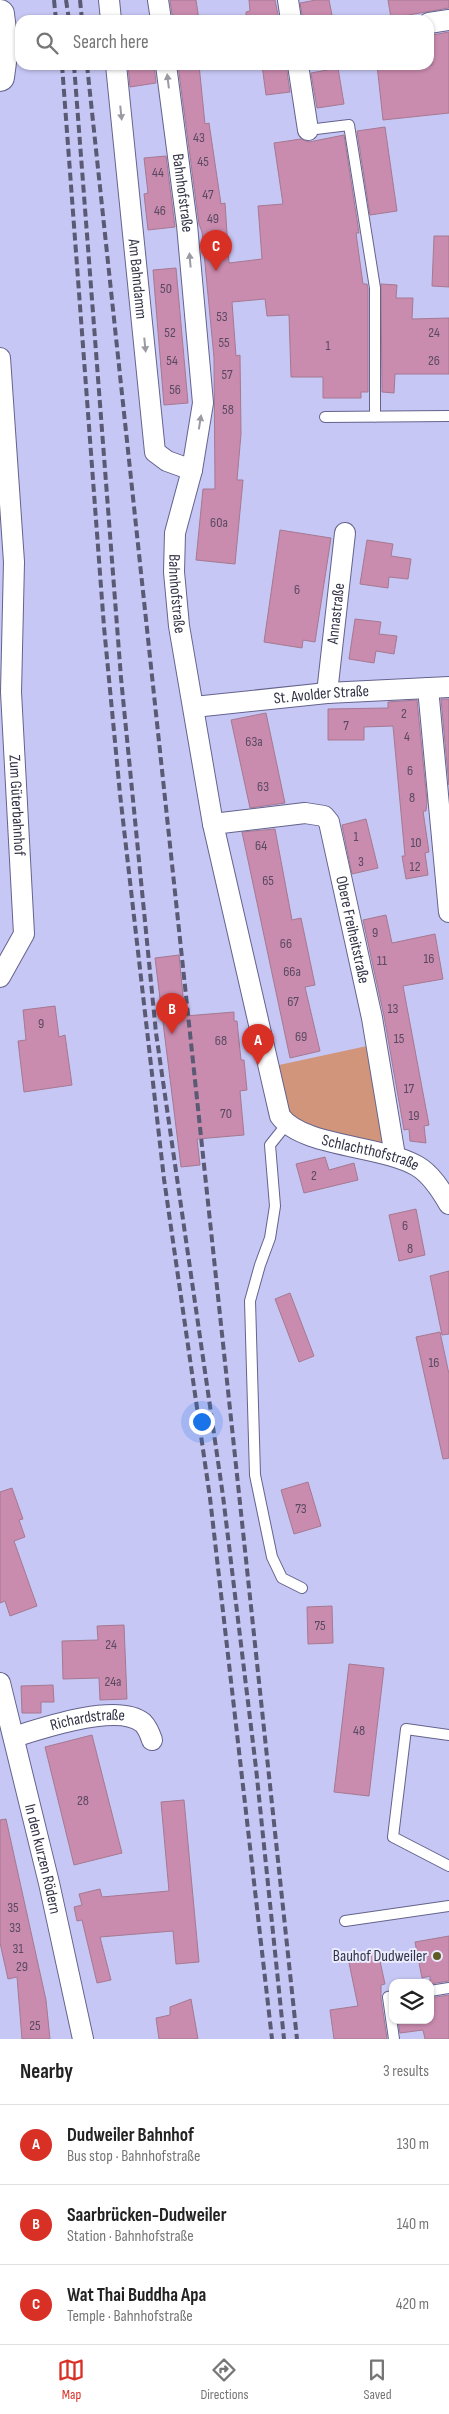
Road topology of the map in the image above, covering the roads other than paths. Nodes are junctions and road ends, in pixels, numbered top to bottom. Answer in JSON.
{"nodes":[{"id":1,"x":109,"y":0,"type":"edge"},
{"id":2,"x":158,"y":0,"type":"edge"},
{"id":3,"x":288,"y":0,"type":"edge"},
{"id":4,"x":0,"y":14,"type":"edge"},
{"id":5,"x":110,"y":15,"type":"edge"},
{"id":6,"x":160,"y":15,"type":"edge"},
{"id":7,"x":290,"y":15,"type":"edge"},
{"id":8,"x":449,"y":20,"type":"edge"},
{"id":9,"x":434,"y":23,"type":"edge"},
{"id":10,"x":2,"y":47,"type":"edge"},
{"id":11,"x":117,"y":70,"type":"edge"},
{"id":12,"x":167,"y":70,"type":"edge"},
{"id":13,"x":299,"y":70,"type":"edge"},
{"id":14,"x":0,"y":77,"type":"edge"},
{"id":15,"x":308,"y":130,"type":"joint"},
{"id":16,"x":0,"y":358,"type":"edge"},
{"id":17,"x":375,"y":416,"type":"junction"},
{"id":18,"x":449,"y":416,"type":"edge"},
{"id":19,"x":325,"y":417,"type":"dead end"},
{"id":20,"x":192,"y":470,"type":"junction"},
{"id":21,"x":345,"y":533,"type":"dead end"},
{"id":22,"x":449,"y":686,"type":"edge"},
{"id":23,"x":428,"y":688,"type":"junction"},
{"id":24,"x":327,"y":694,"type":"junction"},
{"id":25,"x":194,"y":707,"type":"junction"},
{"id":26,"x":213,"y":824,"type":"junction"},
{"id":27,"x":449,"y":912,"type":"edge"},
{"id":28,"x":0,"y":977,"type":"edge"},
{"id":29,"x":283,"y":1121,"type":"junction"},
{"id":30,"x":396,"y":1156,"type":"junction"},
{"id":31,"x":449,"y":1204,"type":"edge"},
{"id":32,"x":302,"y":1588,"type":"dead end"},
{"id":33,"x":0,"y":1683,"type":"edge"},
{"id":34,"x":449,"y":1735,"type":"edge"},
{"id":35,"x":14,"y":1737,"type":"junction"},
{"id":36,"x":152,"y":1740,"type":"dead end"},
{"id":37,"x":449,"y":1866,"type":"edge"},
{"id":38,"x":449,"y":1906,"type":"edge"},
{"id":39,"x":345,"y":1921,"type":"dead end"},
{"id":40,"x":449,"y":1988,"type":"edge"},
{"id":41,"x":434,"y":1990,"type":"edge"},
{"id":42,"x":392,"y":2024,"type":"edge"},
{"id":43,"x":84,"y":2038,"type":"edge"},
{"id":44,"x":394,"y":2039,"type":"edge"}],
"edges":[{"from":1,"to":5,"type":"street"},
{"from":2,"to":6,"type":"street"},
{"from":3,"to":7,"type":"street"},
{"from":4,"to":10,"type":"street"},
{"from":8,"to":9,"type":"street"},
{"from":10,"to":14,"type":"street"},
{"from":11,"to":20,"type":"street","name":"Am Bahndamm","one_way":true},
{"from":20,"to":12,"type":"street","name":"Bahnhofstraße","one_way":true},
{"from":13,"to":15,"type":"street"},
{"from":15,"to":17,"type":"lane"},
{"from":16,"to":28,"type":"street","name":"Zum Güterbahnhof"},
{"from":17,"to":18,"type":"lane"},
{"from":17,"to":19,"type":"lane"},
{"from":20,"to":25,"type":"street","name":"Bahnhofstraße"},
{"from":21,"to":24,"type":"street","name":"Annastraße"},
{"from":22,"to":23,"type":"street","name":"St. Avolder Straße"},
{"from":23,"to":24,"type":"street","name":"St. Avolder Straße"},
{"from":23,"to":27,"type":"street"},
{"from":24,"to":25,"type":"street","name":"St. Avolder Straße"},
{"from":25,"to":26,"type":"street","name":"Bahnhofstraße"},
{"from":26,"to":29,"type":"street","name":"Bahnhofstraße"},
{"from":26,"to":30,"type":"street","name":"Obere Freiheitstraße"},
{"from":29,"to":30,"type":"street","name":"Schlachthofstraße"},
{"from":29,"to":32,"type":"lane"},
{"from":30,"to":31,"type":"street","name":"Schlachthofstraße"},
{"from":33,"to":35,"type":"street","name":"In den kurzen Rödern"},
{"from":34,"to":37,"type":"lane"},
{"from":35,"to":36,"type":"street","name":"Richardstraße"},
{"from":35,"to":43,"type":"street","name":"In den kurzen Rödern"},
{"from":38,"to":39,"type":"lane"},
{"from":40,"to":41,"type":"lane"},
{"from":42,"to":44,"type":"lane"}]}
